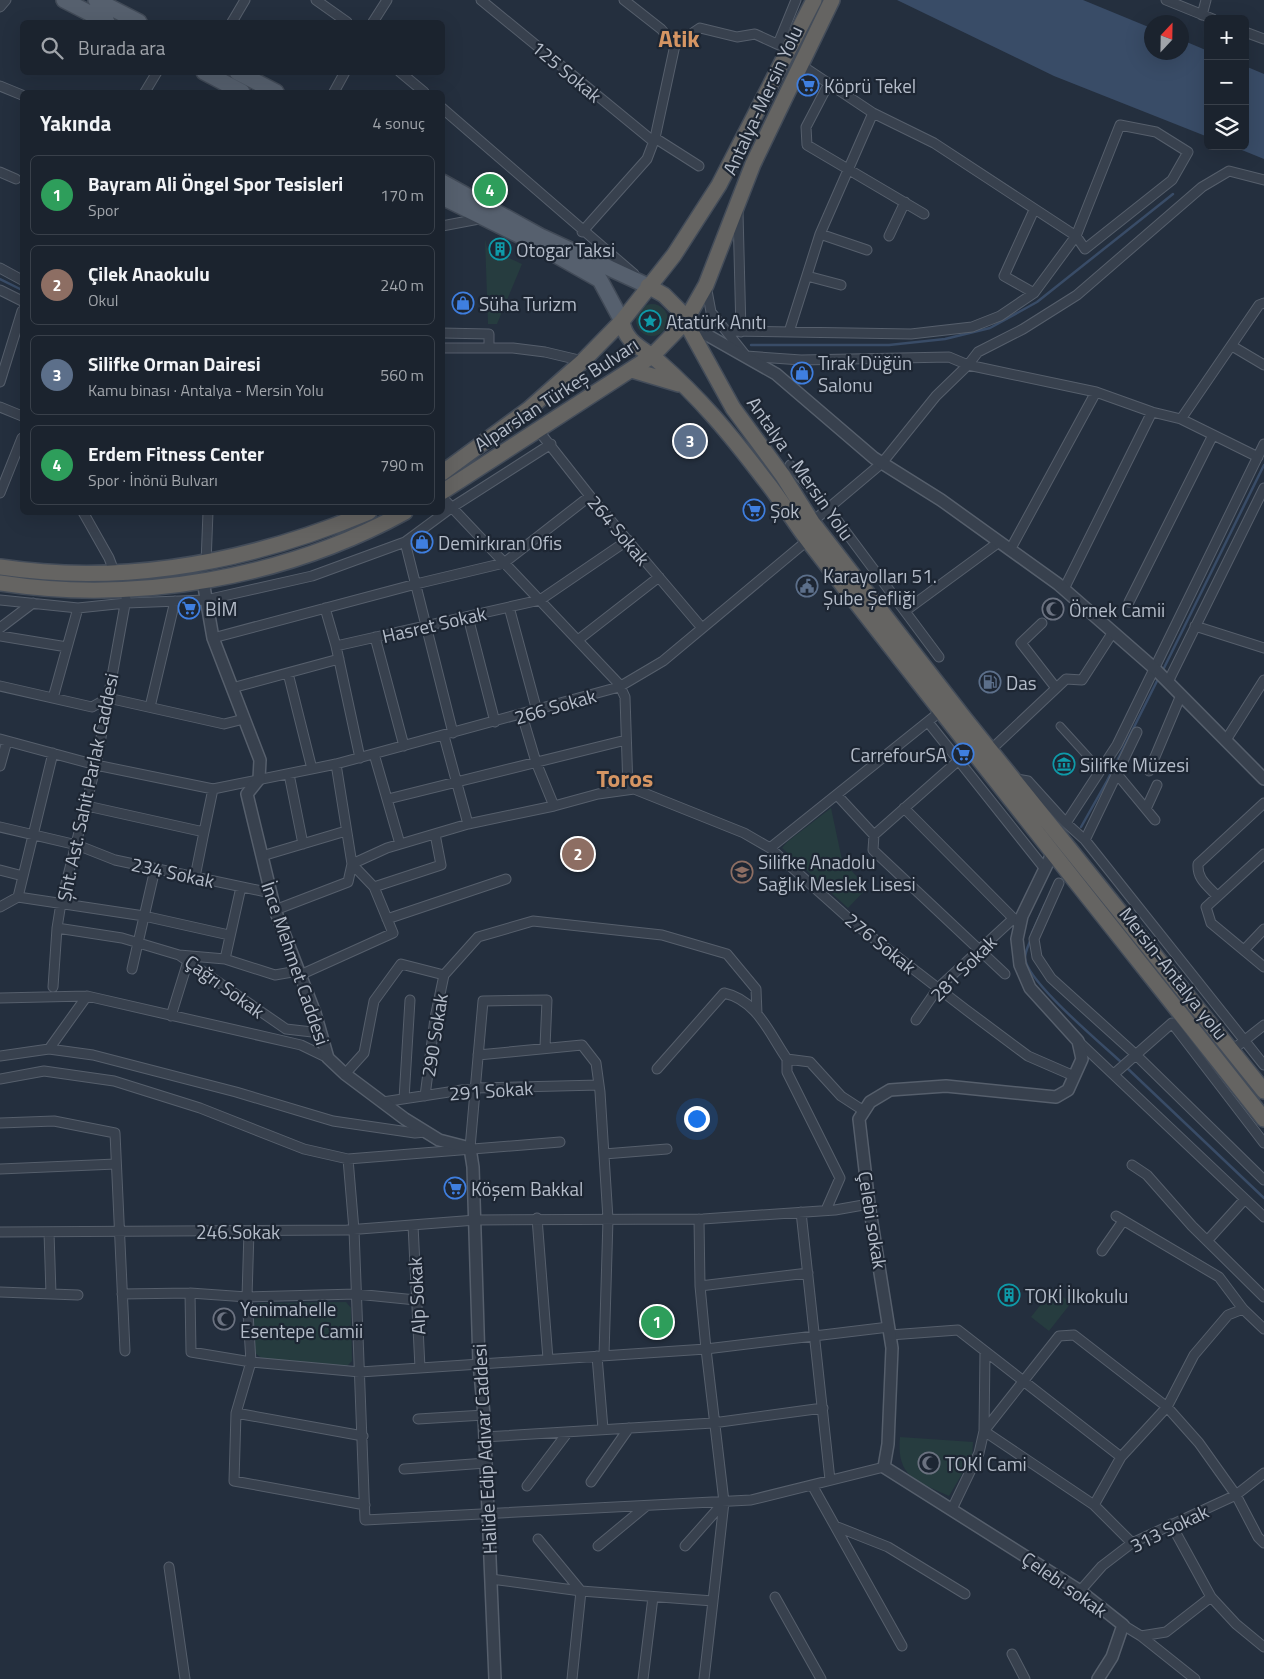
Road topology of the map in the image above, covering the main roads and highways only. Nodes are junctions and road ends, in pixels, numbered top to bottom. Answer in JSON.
{"nodes":[{"id":1,"x":64,"y":0,"type":"edge"},
{"id":2,"x":96,"y":0,"type":"edge"},
{"id":3,"x":814,"y":0,"type":"edge"},
{"id":4,"x":831,"y":2,"type":"edge"},
{"id":5,"x":103,"y":20,"type":"edge"},
{"id":6,"x":136,"y":20,"type":"edge"},
{"id":7,"x":210,"y":75,"type":"edge"},
{"id":8,"x":243,"y":75,"type":"edge"},
{"id":9,"x":238,"y":90,"type":"edge"},
{"id":10,"x":272,"y":90,"type":"edge"},
{"id":11,"x":445,"y":184,"type":"edge"},
{"id":12,"x":445,"y":198,"type":"edge"},
{"id":13,"x":648,"y":286,"type":"junction"},
{"id":14,"x":622,"y":321,"type":"junction"},
{"id":15,"x":684,"y":322,"type":"junction"},
{"id":16,"x":652,"y":356,"type":"junction"},
{"id":17,"x":632,"y":370,"type":"junction"},
{"id":18,"x":687,"y":387,"type":"junction"},
{"id":19,"x":445,"y":472,"type":"edge"},
{"id":20,"x":445,"y":490,"type":"edge"},
{"id":21,"x":361,"y":515,"type":"edge"},
{"id":22,"x":399,"y":515,"type":"edge"},
{"id":23,"x":0,"y":568,"type":"edge"},
{"id":24,"x":0,"y":583,"type":"edge"},
{"id":25,"x":1060,"y":838,"type":"joint"},
{"id":26,"x":1053,"y":852,"type":"joint"},
{"id":27,"x":1264,"y":1091,"type":"edge"},
{"id":28,"x":1264,"y":1119,"type":"edge"}],
"edges":[{"from":1,"to":5,"type":"main road"},
{"from":2,"to":6,"type":"main road"},
{"from":3,"to":13,"type":"highway"},
{"from":4,"to":15,"type":"highway","name":"Antalya-Mersin Yolu"},
{"from":7,"to":9,"type":"main road"},
{"from":8,"to":10,"type":"main road"},
{"from":11,"to":13,"type":"main road"},
{"from":12,"to":14,"type":"main road"},
{"from":13,"to":14,"type":"highway"},
{"from":13,"to":15,"type":"highway"},
{"from":14,"to":16,"type":"highway"},
{"from":14,"to":19,"type":"highway","name":"Alparslan Türkeş Bulvarı"},
{"from":15,"to":16,"type":"highway","name":"Alparslan Türkeş Bulvarı"},
{"from":15,"to":25,"type":"highway","name":"Antalya - Mersin Yolu"},
{"from":16,"to":17,"type":"highway","name":"Alparslan Türkeş Bulvarı"},
{"from":16,"to":18,"type":"highway","name":"Antalya - Mersin Yolu"},
{"from":17,"to":18,"type":"highway"},
{"from":17,"to":20,"type":"highway","name":"Alparslan Türkeş Bulvarı"},
{"from":18,"to":26,"type":"highway","name":"Antalya - Mersin Yolu"},
{"from":21,"to":23,"type":"highway"},
{"from":22,"to":24,"type":"highway"},
{"from":25,"to":27,"type":"highway","name":"Mersin-Antalya yolu"},
{"from":26,"to":28,"type":"highway","name":"Mersin-Antalya yolu"}]}
